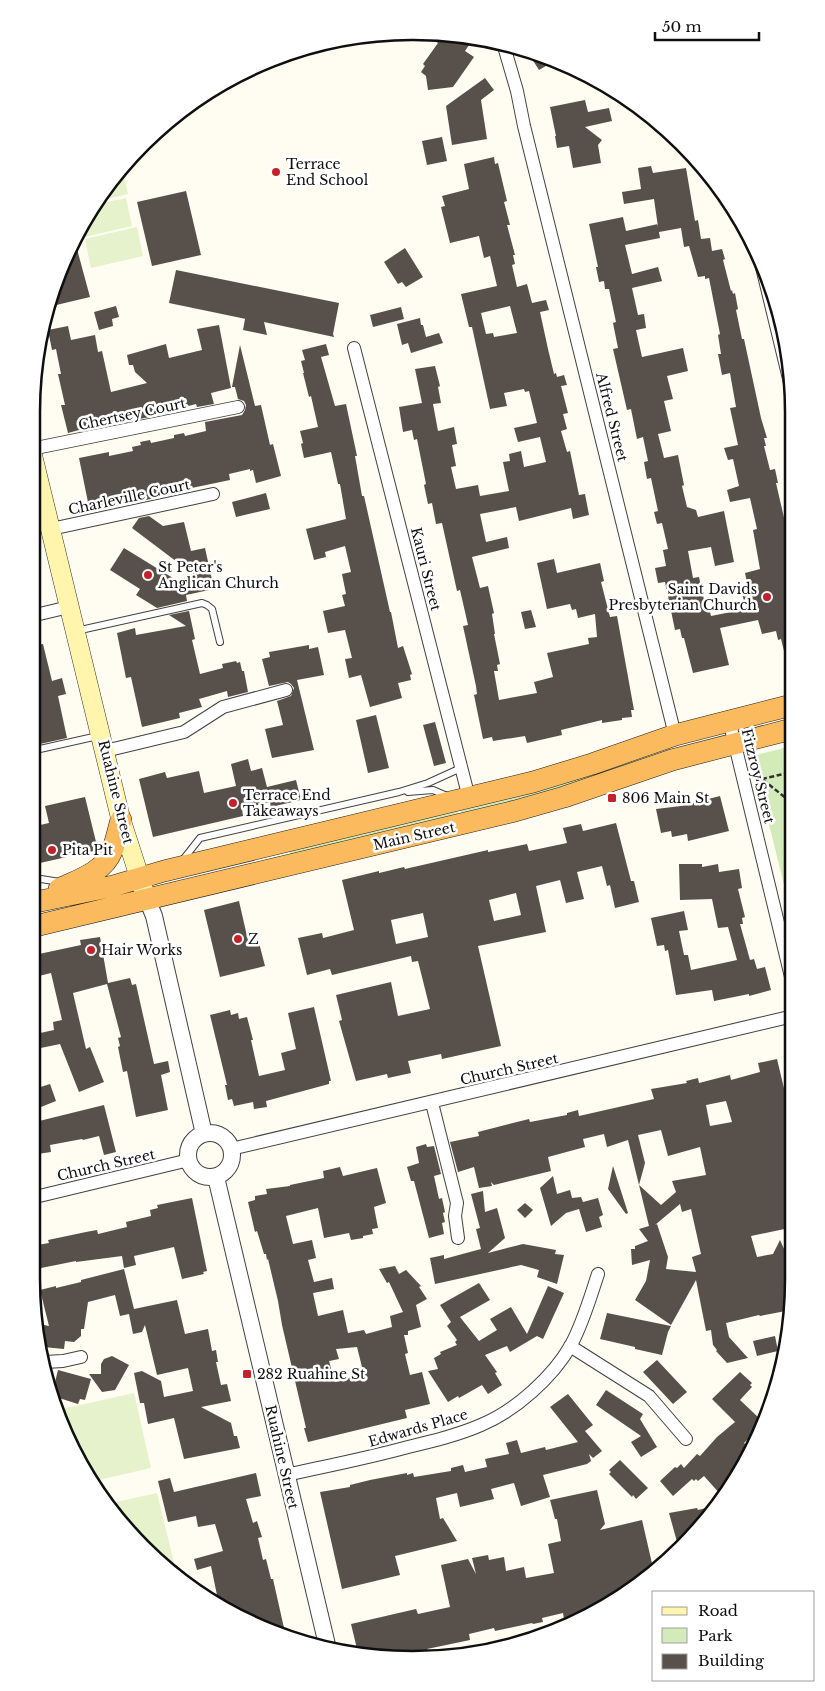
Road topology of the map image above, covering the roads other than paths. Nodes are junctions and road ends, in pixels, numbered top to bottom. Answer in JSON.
{"nodes":[{"id":1,"x":505,"y":52,"type":"edge"},
{"id":2,"x":354,"y":348,"type":"dead end"},
{"id":3,"x":238,"y":407,"type":"dead end"},
{"id":4,"x":40,"y":447,"type":"edge"},
{"id":5,"x":40,"y":485,"type":"edge"},
{"id":6,"x":213,"y":494,"type":"dead end"},
{"id":7,"x":51,"y":529,"type":"junction"},
{"id":8,"x":69,"y":607,"type":"junction"},
{"id":9,"x":40,"y":614,"type":"edge"},
{"id":10,"x":75,"y":631,"type":"junction"},
{"id":11,"x":220,"y":642,"type":"dead end"},
{"id":12,"x":286,"y":690,"type":"dead end"},
{"id":13,"x":785,"y":707,"type":"edge"},
{"id":14,"x":730,"y":720,"type":"junction"},
{"id":15,"x":785,"y":731,"type":"edge"},
{"id":16,"x":675,"y":735,"type":"junction"},
{"id":17,"x":103,"y":743,"type":"junction"},
{"id":18,"x":736,"y":743,"type":"junction"},
{"id":19,"x":40,"y":750,"type":"edge"},
{"id":20,"x":461,"y":768,"type":"junction"},
{"id":21,"x":399,"y":792,"type":"junction"},
{"id":22,"x":463,"y":800,"type":"junction"},
{"id":23,"x":121,"y":820,"type":"junction"},
{"id":24,"x":177,"y":868,"type":"junction"},
{"id":25,"x":140,"y":878,"type":"junction"},
{"id":26,"x":40,"y":879,"type":"edge"},
{"id":27,"x":71,"y":884,"type":"junction"},
{"id":28,"x":40,"y":898,"type":"edge"},
{"id":29,"x":147,"y":899,"type":"junction"},
{"id":30,"x":40,"y":900,"type":"edge"},
{"id":31,"x":40,"y":925,"type":"edge"},
{"id":32,"x":785,"y":951,"type":"edge"},
{"id":33,"x":785,"y":1018,"type":"edge"},
{"id":34,"x":432,"y":1103,"type":"junction"},
{"id":35,"x":204,"y":1134,"type":"junction"},
{"id":36,"x":231,"y":1149,"type":"junction"},
{"id":37,"x":188,"y":1160,"type":"junction"},
{"id":38,"x":216,"y":1177,"type":"junction"},
{"id":39,"x":40,"y":1196,"type":"edge"},
{"id":40,"x":458,"y":1238,"type":"dead end"},
{"id":41,"x":598,"y":1274,"type":"dead end"},
{"id":42,"x":570,"y":1346,"type":"junction"},
{"id":43,"x":81,"y":1357,"type":"dead end"},
{"id":44,"x":50,"y":1362,"type":"edge"},
{"id":45,"x":686,"y":1439,"type":"dead end"},
{"id":46,"x":286,"y":1476,"type":"junction"},
{"id":47,"x":326,"y":1640,"type":"edge"}],
"edges":[{"from":1,"to":16,"type":"street","name":"Alfred Street"},
{"from":2,"to":20,"type":"street","name":"Kauri Street"},
{"from":3,"to":4,"type":"street","name":"Chertsey Court"},
{"from":5,"to":7,"type":"main road","name":"Ruahine Street"},
{"from":6,"to":7,"type":"street","name":"Charleville Court"},
{"from":7,"to":8,"type":"main road","name":"Ruahine Street"},
{"from":8,"to":9,"type":"street"},
{"from":8,"to":10,"type":"main road","name":"Ruahine Street"},
{"from":10,"to":11,"type":"lane"},
{"from":10,"to":17,"type":"main road","name":"Ruahine Street"},
{"from":12,"to":17,"type":"street"},
{"from":13,"to":14,"type":"highway","name":"Main Street"},
{"from":14,"to":16,"type":"highway","name":"Main Street"},
{"from":14,"to":18,"type":"street","name":"Fitzroy Street"},
{"from":15,"to":18,"type":"highway","name":"Main Street"},
{"from":16,"to":22,"type":"highway","name":"Main Street"},
{"from":17,"to":19,"type":"lane"},
{"from":17,"to":23,"type":"main road","name":"Ruahine Street"},
{"from":18,"to":29,"type":"highway","name":"Main Street"},
{"from":18,"to":32,"type":"street","name":"Fitzroy Street"},
{"from":20,"to":21,"type":"lane"},
{"from":20,"to":22,"type":"street","name":"Kauri Street"},
{"from":21,"to":22,"type":"lane"},
{"from":21,"to":24,"type":"lane"},
{"from":22,"to":24,"type":"highway","name":"Main Street"},
{"from":23,"to":25,"type":"main road","name":"Ruahine Street"},
{"from":23,"to":27,"type":"highway"},
{"from":24,"to":25,"type":"highway","name":"Main Street"},
{"from":25,"to":29,"type":"main road","name":"Ruahine Street"},
{"from":25,"to":30,"type":"highway","name":"Main Street"},
{"from":26,"to":27,"type":"lane"},
{"from":27,"to":28,"type":"highway"},
{"from":29,"to":31,"type":"highway","name":"Main Street"},
{"from":29,"to":35,"type":"street","name":"Ruahine Street"},
{"from":33,"to":34,"type":"street","name":"Church Street"},
{"from":34,"to":36,"type":"street","name":"Church Street"},
{"from":34,"to":40,"type":"street"},
{"from":35,"to":36,"type":"street"},
{"from":35,"to":37,"type":"street"},
{"from":36,"to":38,"type":"street"},
{"from":37,"to":38,"type":"street"},
{"from":37,"to":39,"type":"street","name":"Church Street"},
{"from":38,"to":46,"type":"street","name":"Ruahine Street"},
{"from":41,"to":42,"type":"street","name":"Edwards Place"},
{"from":42,"to":45,"type":"street"},
{"from":42,"to":46,"type":"street","name":"Edwards Place"},
{"from":43,"to":44,"type":"street"},
{"from":46,"to":47,"type":"street","name":"Ruahine Street"}]}
